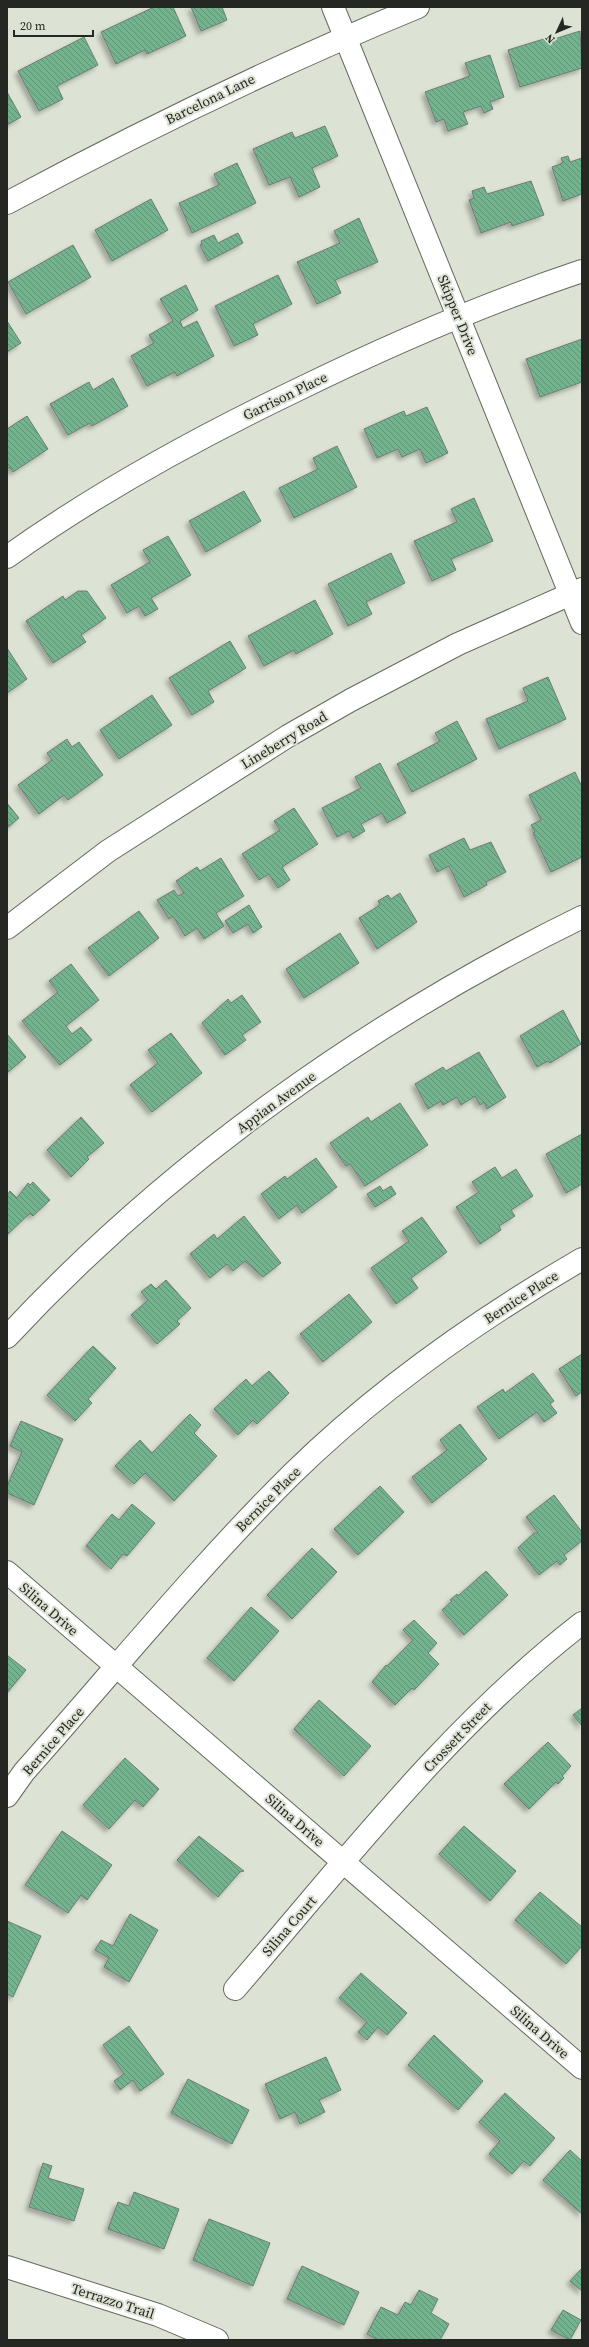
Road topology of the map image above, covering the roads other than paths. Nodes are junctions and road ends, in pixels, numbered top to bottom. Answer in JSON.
{"nodes":[{"id":1,"x":333,"y":7,"type":"edge"},
{"id":2,"x":418,"y":7,"type":"edge"},
{"id":3,"x":345,"y":37,"type":"junction"},
{"id":4,"x":7,"y":203,"type":"edge"},
{"id":5,"x":582,"y":271,"type":"edge"},
{"id":6,"x":458,"y":316,"type":"junction"},
{"id":7,"x":7,"y":557,"type":"edge"},
{"id":8,"x":576,"y":591,"type":"edge"},
{"id":9,"x":582,"y":623,"type":"edge"},
{"id":10,"x":582,"y":917,"type":"edge"},
{"id":11,"x":7,"y":928,"type":"edge"},
{"id":12,"x":582,"y":1259,"type":"edge"},
{"id":13,"x":7,"y":1336,"type":"edge"},
{"id":14,"x":7,"y":1572,"type":"edge"},
{"id":15,"x":582,"y":1623,"type":"edge"},
{"id":16,"x":117,"y":1667,"type":"junction"},
{"id":17,"x":7,"y":1796,"type":"edge"},
{"id":18,"x":344,"y":1863,"type":"junction"},
{"id":19,"x":235,"y":1989,"type":"dead end"},
{"id":20,"x":578,"y":2058,"type":"edge"},
{"id":21,"x":7,"y":2267,"type":"edge"},
{"id":22,"x":217,"y":2340,"type":"edge"}],
"edges":[{"from":1,"to":3,"type":"street","name":"Skipper Drive"},
{"from":2,"to":3,"type":"street","name":"Barcelona Lane"},
{"from":3,"to":4,"type":"street","name":"Barcelona Lane"},
{"from":3,"to":6,"type":"street","name":"Skipper Drive"},
{"from":5,"to":6,"type":"street","name":"Garrison Place"},
{"from":6,"to":7,"type":"street","name":"Garrison Place"},
{"from":6,"to":8,"type":"street","name":"Skipper Drive"},
{"from":8,"to":9,"type":"street","name":"Skipper Drive"},
{"from":8,"to":11,"type":"street","name":"Lineberry Road"},
{"from":10,"to":13,"type":"street","name":"Appian Avenue"},
{"from":12,"to":16,"type":"street","name":"Bernice Place"},
{"from":14,"to":16,"type":"street","name":"Silina Drive"},
{"from":15,"to":18,"type":"street","name":"Crossett Street"},
{"from":16,"to":17,"type":"street","name":"Bernice Place"},
{"from":16,"to":18,"type":"street","name":"Silina Drive"},
{"from":18,"to":19,"type":"street","name":"Silina Court"},
{"from":18,"to":20,"type":"street","name":"Silina Drive"},
{"from":21,"to":22,"type":"street","name":"Terrazzo Trail"}]}
